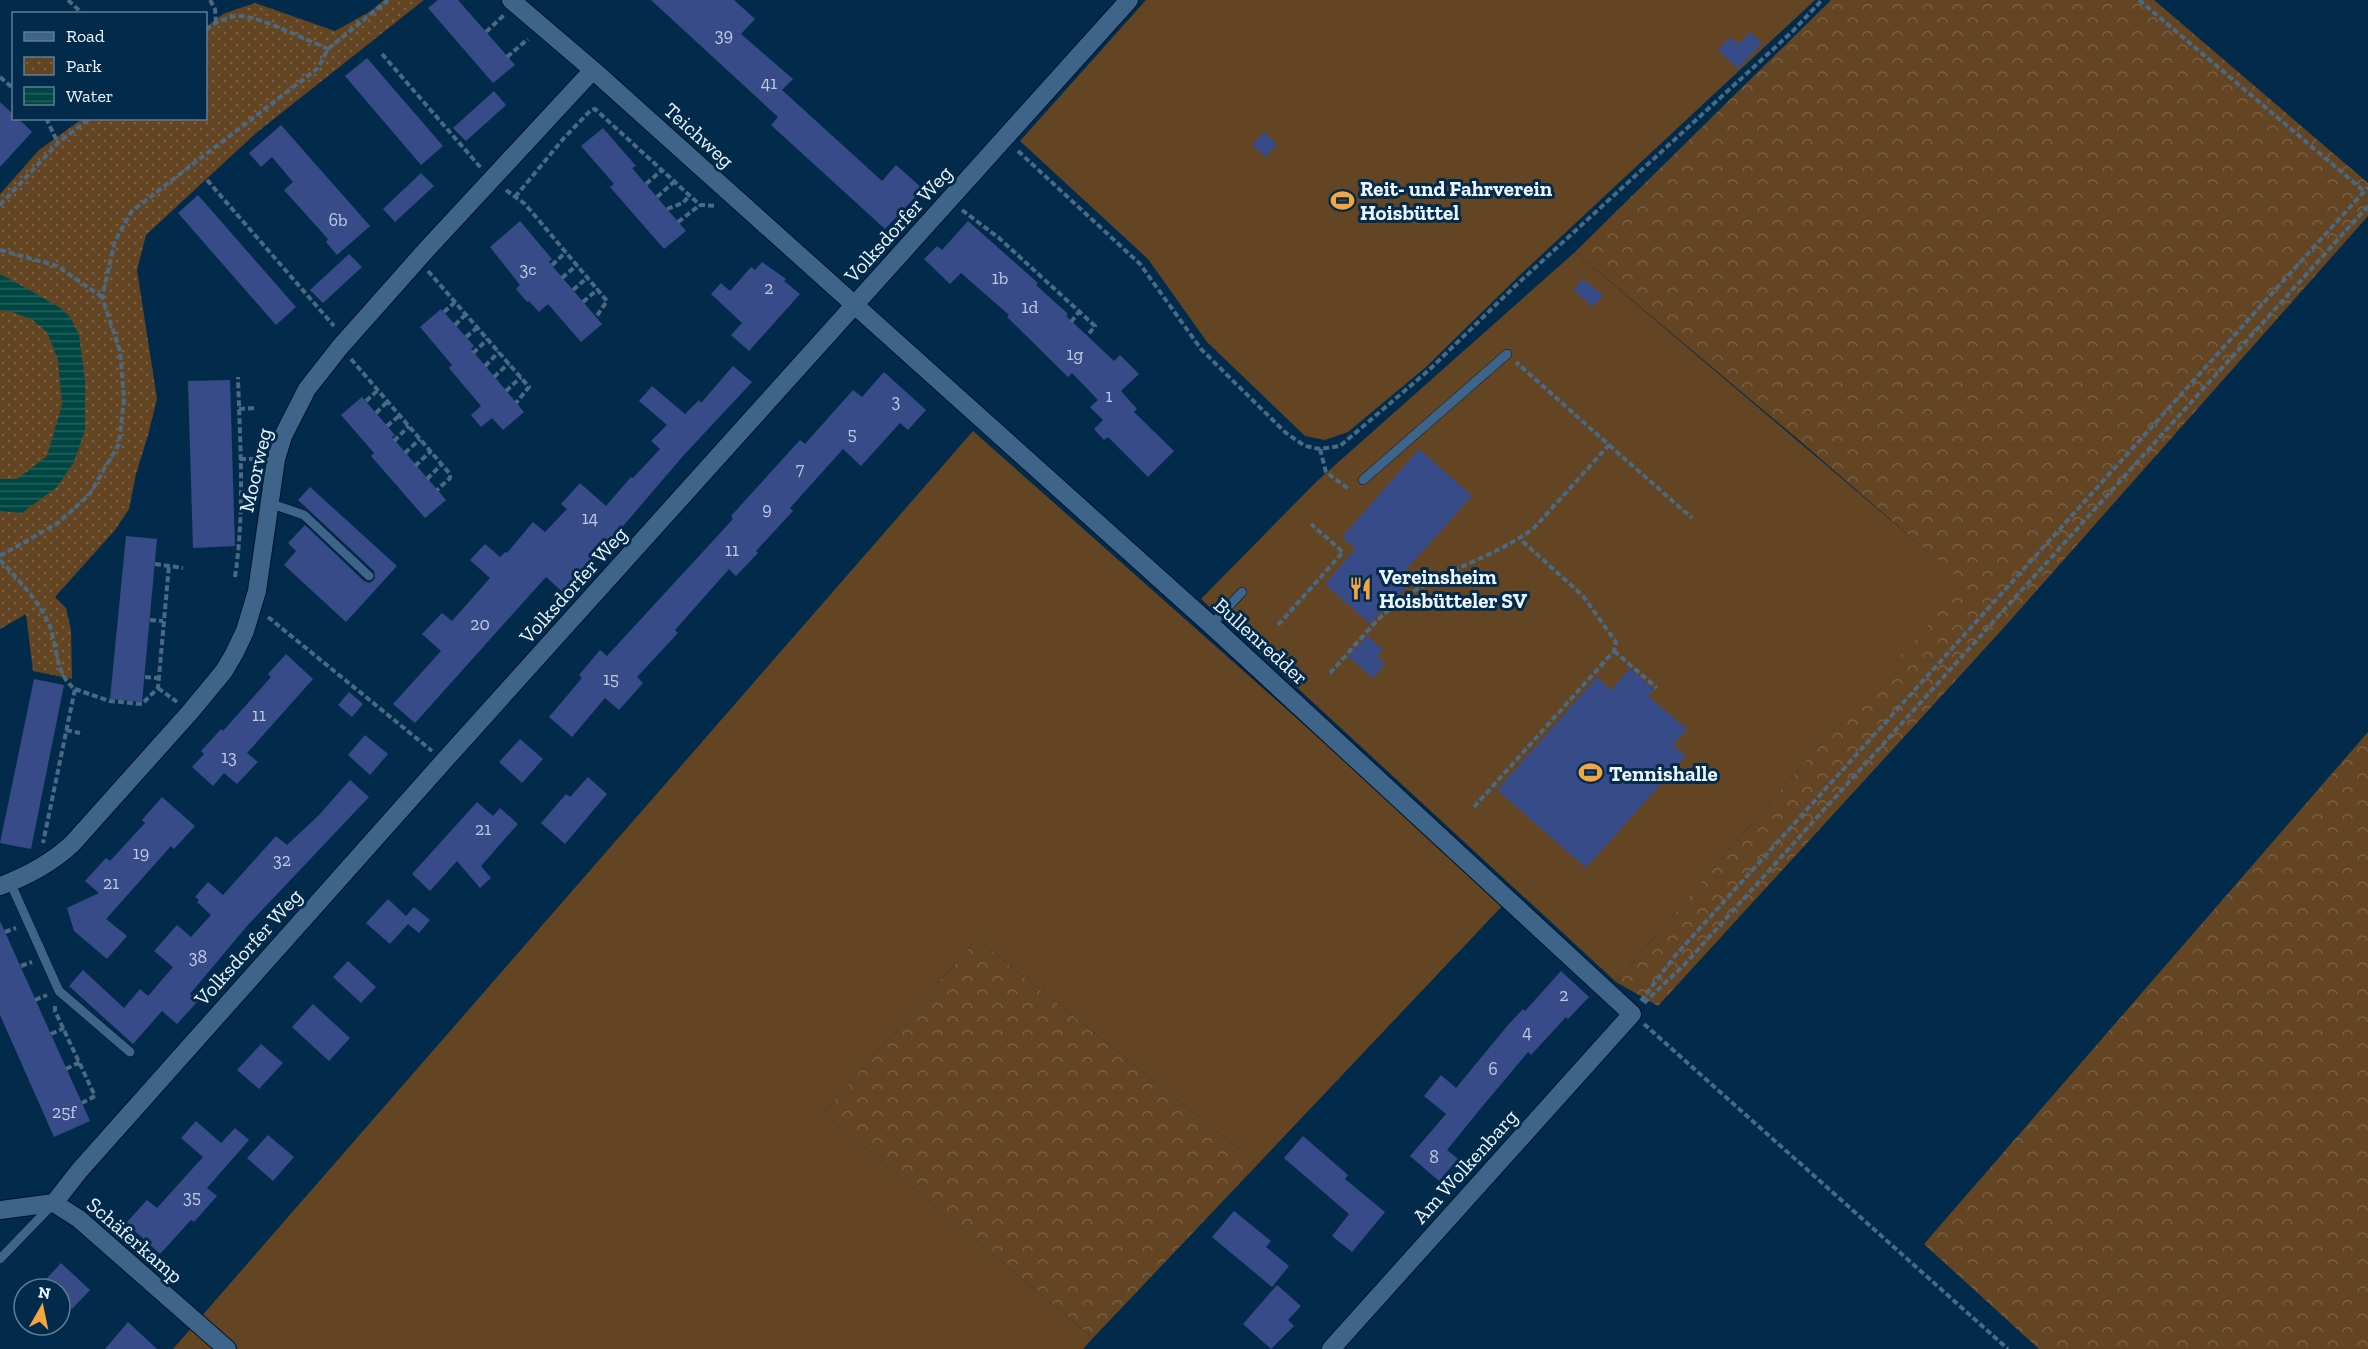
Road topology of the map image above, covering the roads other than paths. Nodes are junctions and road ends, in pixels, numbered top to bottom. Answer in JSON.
{"nodes":[{"id":1,"x":511,"y":0,"type":"edge"},
{"id":2,"x":1129,"y":0,"type":"edge"},
{"id":3,"x":593,"y":70,"type":"junction"},
{"id":4,"x":855,"y":306,"type":"junction"},
{"id":5,"x":1507,"y":354,"type":"road end"},
{"id":6,"x":1363,"y":480,"type":"dead end"},
{"id":7,"x":268,"y":503,"type":"junction"},
{"id":8,"x":369,"y":576,"type":"dead end"},
{"id":9,"x":1242,"y":592,"type":"dead end"},
{"id":10,"x":1211,"y":625,"type":"junction"},
{"id":11,"x":5,"y":884,"type":"edge"},
{"id":12,"x":1632,"y":1014,"type":"joint"},
{"id":13,"x":130,"y":1053,"type":"dead end"},
{"id":14,"x":54,"y":1203,"type":"junction"},
{"id":15,"x":0,"y":1210,"type":"edge"},
{"id":16,"x":0,"y":1259,"type":"edge"},
{"id":17,"x":227,"y":1349,"type":"edge"},
{"id":18,"x":1331,"y":1349,"type":"edge"}],
"edges":[{"from":1,"to":3,"type":"street","name":"Teichweg"},
{"from":2,"to":4,"type":"street","name":"Volksdorfer Weg"},
{"from":3,"to":4,"type":"street","name":"Teichweg"},
{"from":3,"to":7,"type":"street","name":"Moorweg"},
{"from":4,"to":10,"type":"street","name":"Bullenredder"},
{"from":4,"to":14,"type":"street","name":"Volksdorfer Weg"},
{"from":5,"to":6,"type":"lane"},
{"from":7,"to":8,"type":"lane"},
{"from":7,"to":11,"type":"street","name":"Moorweg"},
{"from":9,"to":10,"type":"lane"},
{"from":10,"to":12,"type":"street","name":"Bullenredder"},
{"from":11,"to":13,"type":"lane"},
{"from":12,"to":18,"type":"street","name":"Am Wolkenbarg"},
{"from":14,"to":15,"type":"street","name":"Schäferkamp"},
{"from":14,"to":16,"type":"lane"},
{"from":14,"to":17,"type":"street","name":"Schäferkamp"}]}
